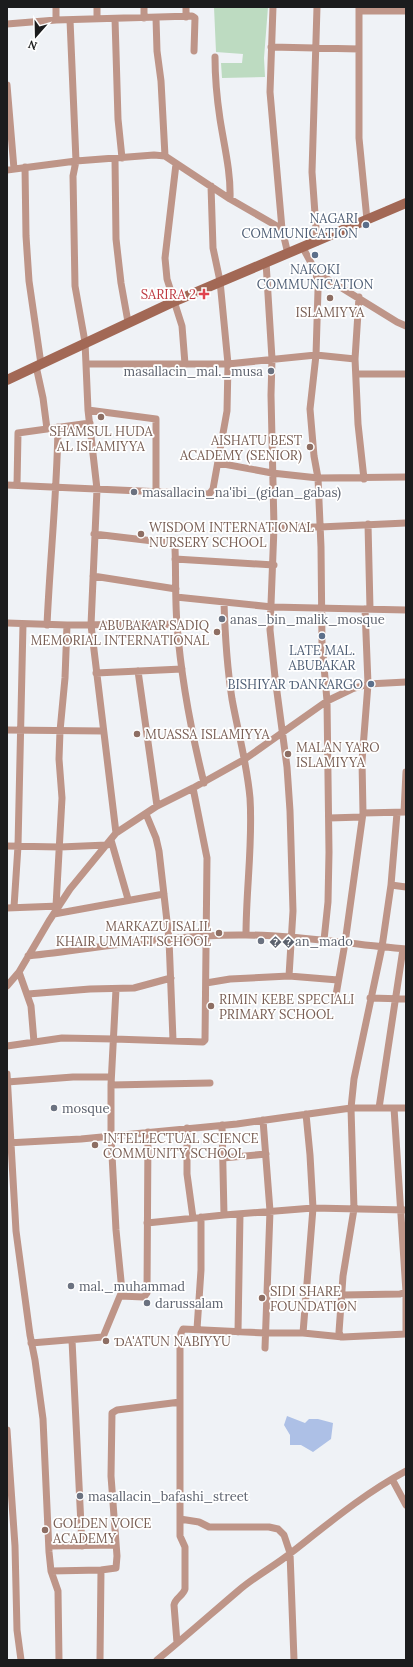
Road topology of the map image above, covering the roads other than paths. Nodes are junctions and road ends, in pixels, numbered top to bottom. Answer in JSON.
{"nodes":[{"id":1,"x":56,"y":7,"type":"edge"},
{"id":2,"x":97,"y":7,"type":"edge"},
{"id":3,"x":144,"y":7,"type":"edge"},
{"id":4,"x":186,"y":7,"type":"edge"},
{"id":5,"x":273,"y":7,"type":"edge"},
{"id":6,"x":317,"y":7,"type":"edge"},
{"id":7,"x":359,"y":9,"type":"edge"},
{"id":8,"x":406,"y":11,"type":"edge"},
{"id":9,"x":186,"y":16,"type":"junction"},
{"id":10,"x":144,"y":18,"type":"junction"},
{"id":11,"x":156,"y":18,"type":"junction"},
{"id":12,"x":97,"y":19,"type":"junction"},
{"id":13,"x":116,"y":19,"type":"junction"},
{"id":14,"x":56,"y":20,"type":"junction"},
{"id":15,"x":70,"y":20,"type":"junction"},
{"id":16,"x":7,"y":24,"type":"edge"},
{"id":17,"x":271,"y":47,"type":"junction"},
{"id":18,"x":316,"y":49,"type":"junction"},
{"id":19,"x":359,"y":49,"type":"junction"},
{"id":20,"x":194,"y":51,"type":"dead end"},
{"id":21,"x":215,"y":57,"type":"dead end"},
{"id":22,"x":7,"y":85,"type":"edge"},
{"id":23,"x":165,"y":156,"type":"junction"},
{"id":24,"x":118,"y":158,"type":"junction"},
{"id":25,"x":76,"y":161,"type":"junction"},
{"id":26,"x":176,"y":164,"type":"junction"},
{"id":27,"x":25,"y":167,"type":"junction"},
{"id":28,"x":11,"y":169,"type":"edge"},
{"id":29,"x":211,"y":186,"type":"junction"},
{"id":30,"x":230,"y":199,"type":"junction"},
{"id":31,"x":406,"y":203,"type":"edge"},
{"id":32,"x":366,"y":220,"type":"junction"},
{"id":33,"x":282,"y":229,"type":"junction"},
{"id":34,"x":317,"y":242,"type":"junction"},
{"id":35,"x":303,"y":248,"type":"junction"},
{"id":36,"x":288,"y":254,"type":"junction"},
{"id":37,"x":266,"y":262,"type":"junction"},
{"id":38,"x":316,"y":272,"type":"junction"},
{"id":39,"x":220,"y":281,"type":"junction"},
{"id":40,"x":359,"y":297,"type":"junction"},
{"id":41,"x":173,"y":302,"type":"junction"},
{"id":42,"x":128,"y":322,"type":"junction"},
{"id":43,"x":406,"y":326,"type":"edge"},
{"id":44,"x":84,"y":342,"type":"junction"},
{"id":45,"x":316,"y":356,"type":"junction"},
{"id":46,"x":272,"y":359,"type":"junction"},
{"id":47,"x":355,"y":359,"type":"junction"},
{"id":48,"x":86,"y":364,"type":"junction"},
{"id":49,"x":185,"y":364,"type":"junction"},
{"id":50,"x":228,"y":364,"type":"junction"},
{"id":51,"x":38,"y":365,"type":"junction"},
{"id":52,"x":356,"y":374,"type":"junction"},
{"id":53,"x":406,"y":374,"type":"edge"},
{"id":54,"x":7,"y":380,"type":"edge"},
{"id":55,"x":88,"y":410,"type":"junction"},
{"id":56,"x":90,"y":423,"type":"junction"},
{"id":57,"x":58,"y":427,"type":"junction"},
{"id":58,"x":47,"y":429,"type":"junction"},
{"id":59,"x":218,"y":463,"type":"junction"},
{"id":60,"x":272,"y":473,"type":"junction"},
{"id":61,"x":406,"y":477,"type":"edge"},
{"id":62,"x":318,"y":478,"type":"junction"},
{"id":63,"x":364,"y":478,"type":"junction"},
{"id":64,"x":7,"y":484,"type":"edge"},
{"id":65,"x":17,"y":485,"type":"junction"},
{"id":66,"x":57,"y":487,"type":"junction"},
{"id":67,"x":97,"y":490,"type":"junction"},
{"id":68,"x":156,"y":492,"type":"junction"},
{"id":69,"x":406,"y":523,"type":"edge"},
{"id":70,"x":368,"y":524,"type":"junction"},
{"id":71,"x":274,"y":527,"type":"junction"},
{"id":72,"x":320,"y":527,"type":"junction"},
{"id":73,"x":94,"y":534,"type":"junction"},
{"id":74,"x":175,"y":559,"type":"junction"},
{"id":75,"x":274,"y":565,"type":"junction"},
{"id":76,"x":93,"y":576,"type":"junction"},
{"id":77,"x":176,"y":589,"type":"junction"},
{"id":78,"x":176,"y":598,"type":"junction"},
{"id":79,"x":224,"y":602,"type":"junction"},
{"id":80,"x":272,"y":607,"type":"junction"},
{"id":81,"x":321,"y":609,"type":"junction"},
{"id":82,"x":368,"y":609,"type":"junction"},
{"id":83,"x":406,"y":610,"type":"edge"},
{"id":84,"x":7,"y":623,"type":"edge"},
{"id":85,"x":23,"y":624,"type":"junction"},
{"id":86,"x":177,"y":624,"type":"junction"},
{"id":87,"x":47,"y":625,"type":"junction"},
{"id":88,"x":67,"y":625,"type":"junction"},
{"id":89,"x":91,"y":625,"type":"junction"},
{"id":90,"x":182,"y":669,"type":"junction"},
{"id":91,"x":138,"y":671,"type":"junction"},
{"id":92,"x":96,"y":673,"type":"junction"},
{"id":93,"x":406,"y":682,"type":"edge"},
{"id":94,"x":368,"y":684,"type":"junction"},
{"id":95,"x":327,"y":701,"type":"junction"},
{"id":96,"x":7,"y":730,"type":"edge"},
{"id":97,"x":21,"y":731,"type":"junction"},
{"id":98,"x":60,"y":731,"type":"junction"},
{"id":99,"x":103,"y":731,"type":"junction"},
{"id":100,"x":282,"y":734,"type":"junction"},
{"id":101,"x":246,"y":759,"type":"junction"},
{"id":102,"x":406,"y":772,"type":"edge"},
{"id":103,"x":204,"y":782,"type":"junction"},
{"id":104,"x":194,"y":788,"type":"junction"},
{"id":105,"x":156,"y":806,"type":"junction"},
{"id":106,"x":402,"y":813,"type":"edge"},
{"id":107,"x":146,"y":814,"type":"junction"},
{"id":108,"x":362,"y":815,"type":"junction"},
{"id":109,"x":329,"y":818,"type":"junction"},
{"id":110,"x":116,"y":834,"type":"junction"},
{"id":111,"x":109,"y":842,"type":"junction"},
{"id":112,"x":7,"y":846,"type":"edge"},
{"id":113,"x":18,"y":846,"type":"junction"},
{"id":114,"x":60,"y":847,"type":"junction"},
{"id":115,"x":391,"y":885,"type":"junction"},
{"id":116,"x":406,"y":887,"type":"edge"},
{"id":117,"x":164,"y":894,"type":"junction"},
{"id":118,"x":128,"y":899,"type":"junction"},
{"id":119,"x":57,"y":906,"type":"junction"},
{"id":120,"x":11,"y":908,"type":"edge"},
{"id":121,"x":54,"y":914,"type":"junction"},
{"id":122,"x":246,"y":935,"type":"junction"},
{"id":123,"x":206,"y":936,"type":"junction"},
{"id":124,"x":291,"y":938,"type":"junction"},
{"id":125,"x":169,"y":939,"type":"junction"},
{"id":126,"x":324,"y":940,"type":"junction"},
{"id":127,"x":345,"y":942,"type":"junction"},
{"id":128,"x":382,"y":948,"type":"junction"},
{"id":129,"x":405,"y":949,"type":"edge"},
{"id":130,"x":28,"y":956,"type":"junction"},
{"id":131,"x":19,"y":972,"type":"junction"},
{"id":132,"x":289,"y":976,"type":"junction"},
{"id":133,"x":171,"y":978,"type":"junction"},
{"id":134,"x":338,"y":980,"type":"junction"},
{"id":135,"x":206,"y":983,"type":"junction"},
{"id":136,"x":7,"y":986,"type":"edge"},
{"id":137,"x":116,"y":989,"type":"junction"},
{"id":138,"x":28,"y":994,"type":"junction"},
{"id":139,"x":336,"y":995,"type":"dead end"},
{"id":140,"x":370,"y":998,"type":"junction"},
{"id":141,"x":395,"y":999,"type":"junction"},
{"id":142,"x":406,"y":999,"type":"edge"},
{"id":143,"x":114,"y":1038,"type":"junction"},
{"id":144,"x":173,"y":1040,"type":"junction"},
{"id":145,"x":34,"y":1042,"type":"junction"},
{"id":146,"x":7,"y":1046,"type":"edge"},
{"id":147,"x":7,"y":1079,"type":"edge"},
{"id":148,"x":111,"y":1081,"type":"junction"},
{"id":149,"x":210,"y":1084,"type":"dead end"},
{"id":150,"x":351,"y":1108,"type":"junction"},
{"id":151,"x":379,"y":1108,"type":"junction"},
{"id":152,"x":394,"y":1108,"type":"junction"},
{"id":153,"x":406,"y":1108,"type":"edge"},
{"id":154,"x":306,"y":1114,"type":"junction"},
{"id":155,"x":263,"y":1120,"type":"junction"},
{"id":156,"x":222,"y":1125,"type":"junction"},
{"id":157,"x":187,"y":1128,"type":"junction"},
{"id":158,"x":148,"y":1132,"type":"junction"},
{"id":159,"x":111,"y":1136,"type":"junction"},
{"id":160,"x":9,"y":1143,"type":"edge"},
{"id":161,"x":266,"y":1154,"type":"junction"},
{"id":162,"x":223,"y":1158,"type":"junction"},
{"id":163,"x":313,"y":1208,"type":"junction"},
{"id":164,"x":354,"y":1209,"type":"junction"},
{"id":165,"x":404,"y":1210,"type":"edge"},
{"id":166,"x":270,"y":1211,"type":"junction"},
{"id":167,"x":240,"y":1214,"type":"junction"},
{"id":168,"x":224,"y":1215,"type":"junction"},
{"id":169,"x":197,"y":1217,"type":"junction"},
{"id":170,"x":147,"y":1223,"type":"junction"},
{"id":171,"x":406,"y":1292,"type":"edge"},
{"id":172,"x":342,"y":1295,"type":"junction"},
{"id":173,"x":120,"y":1296,"type":"junction"},
{"id":174,"x":198,"y":1329,"type":"junction"},
{"id":175,"x":238,"y":1332,"type":"junction"},
{"id":176,"x":265,"y":1333,"type":"junction"},
{"id":177,"x":302,"y":1333,"type":"junction"},
{"id":178,"x":406,"y":1334,"type":"edge"},
{"id":179,"x":341,"y":1337,"type":"junction"},
{"id":180,"x":72,"y":1340,"type":"junction"},
{"id":181,"x":31,"y":1343,"type":"junction"},
{"id":182,"x":265,"y":1348,"type":"dead end"},
{"id":183,"x":180,"y":1402,"type":"junction"},
{"id":184,"x":7,"y":1430,"type":"edge"},
{"id":185,"x":406,"y":1471,"type":"edge"},
{"id":186,"x":392,"y":1478,"type":"junction"},
{"id":187,"x":9,"y":1504,"type":"edge"},
{"id":188,"x":406,"y":1505,"type":"edge"},
{"id":189,"x":180,"y":1519,"type":"junction"},
{"id":190,"x":116,"y":1545,"type":"junction"},
{"id":191,"x":49,"y":1546,"type":"junction"},
{"id":192,"x":82,"y":1546,"type":"junction"},
{"id":193,"x":290,"y":1553,"type":"junction"},
{"id":194,"x":101,"y":1570,"type":"junction"},
{"id":195,"x":51,"y":1571,"type":"junction"},
{"id":196,"x":177,"y":1643,"type":"junction"},
{"id":197,"x":21,"y":1660,"type":"edge"},
{"id":198,"x":59,"y":1660,"type":"edge"},
{"id":199,"x":100,"y":1660,"type":"edge"},
{"id":200,"x":157,"y":1660,"type":"edge"},
{"id":201,"x":294,"y":1660,"type":"edge"}],
"edges":[{"from":1,"to":14,"type":"street"},
{"from":2,"to":12,"type":"street"},
{"from":3,"to":10,"type":"street"},
{"from":4,"to":9,"type":"street"},
{"from":5,"to":17,"type":"street"},
{"from":6,"to":18,"type":"street"},
{"from":7,"to":8,"type":"street"},
{"from":7,"to":19,"type":"street"},
{"from":9,"to":11,"type":"street"},
{"from":9,"to":20,"type":"street"},
{"from":10,"to":11,"type":"street"},
{"from":10,"to":13,"type":"street"},
{"from":11,"to":23,"type":"street"},
{"from":12,"to":13,"type":"street"},
{"from":12,"to":15,"type":"street"},
{"from":13,"to":24,"type":"street"},
{"from":14,"to":15,"type":"street"},
{"from":14,"to":16,"type":"street"},
{"from":15,"to":25,"type":"street"},
{"from":17,"to":18,"type":"street"},
{"from":17,"to":33,"type":"street"},
{"from":18,"to":19,"type":"street"},
{"from":18,"to":34,"type":"street"},
{"from":19,"to":32,"type":"street"},
{"from":21,"to":30,"type":"street"},
{"from":22,"to":28,"type":"street"},
{"from":23,"to":24,"type":"street"},
{"from":23,"to":26,"type":"street"},
{"from":24,"to":25,"type":"street"},
{"from":24,"to":42,"type":"street"},
{"from":25,"to":27,"type":"street"},
{"from":25,"to":44,"type":"street"},
{"from":26,"to":29,"type":"street"},
{"from":26,"to":41,"type":"street"},
{"from":27,"to":28,"type":"street"},
{"from":27,"to":51,"type":"street"},
{"from":29,"to":30,"type":"street"},
{"from":29,"to":39,"type":"street"},
{"from":30,"to":33,"type":"street"},
{"from":31,"to":32,"type":"street"},
{"from":32,"to":34,"type":"street"},
{"from":33,"to":36,"type":"street"},
{"from":34,"to":35,"type":"street"},
{"from":35,"to":36,"type":"street"},
{"from":35,"to":38,"type":"street"},
{"from":36,"to":37,"type":"street"},
{"from":37,"to":39,"type":"street"},
{"from":37,"to":46,"type":"street"},
{"from":38,"to":40,"type":"street"},
{"from":38,"to":45,"type":"street"},
{"from":39,"to":41,"type":"street"},
{"from":39,"to":50,"type":"street"},
{"from":40,"to":43,"type":"street"},
{"from":40,"to":47,"type":"street"},
{"from":41,"to":42,"type":"street"},
{"from":41,"to":49,"type":"street"},
{"from":42,"to":44,"type":"street"},
{"from":44,"to":48,"type":"street"},
{"from":44,"to":51,"type":"street"},
{"from":45,"to":46,"type":"street"},
{"from":45,"to":47,"type":"street"},
{"from":45,"to":62,"type":"street"},
{"from":46,"to":50,"type":"street"},
{"from":46,"to":60,"type":"street"},
{"from":47,"to":52,"type":"street"},
{"from":48,"to":49,"type":"street"},
{"from":48,"to":55,"type":"street"},
{"from":49,"to":50,"type":"street"},
{"from":50,"to":59,"type":"street"},
{"from":51,"to":54,"type":"street"},
{"from":51,"to":58,"type":"street"},
{"from":52,"to":53,"type":"street"},
{"from":52,"to":63,"type":"street"},
{"from":55,"to":56,"type":"street"},
{"from":55,"to":68,"type":"street"},
{"from":56,"to":57,"type":"street"},
{"from":56,"to":67,"type":"street"},
{"from":57,"to":58,"type":"street"},
{"from":57,"to":66,"type":"street"},
{"from":58,"to":65,"type":"street"},
{"from":59,"to":60,"type":"street"},
{"from":59,"to":68,"type":"street"},
{"from":60,"to":62,"type":"street"},
{"from":60,"to":71,"type":"street"},
{"from":61,"to":63,"type":"street"},
{"from":62,"to":63,"type":"street"},
{"from":62,"to":72,"type":"street"},
{"from":64,"to":65,"type":"street"},
{"from":65,"to":66,"type":"street"},
{"from":66,"to":67,"type":"street"},
{"from":66,"to":87,"type":"street"},
{"from":67,"to":68,"type":"street"},
{"from":67,"to":73,"type":"street"},
{"from":69,"to":70,"type":"street"},
{"from":70,"to":72,"type":"street"},
{"from":70,"to":82,"type":"street"},
{"from":71,"to":72,"type":"street"},
{"from":71,"to":75,"type":"street"},
{"from":72,"to":81,"type":"street"},
{"from":73,"to":74,"type":"street"},
{"from":73,"to":76,"type":"street"},
{"from":74,"to":75,"type":"street"},
{"from":74,"to":77,"type":"street"},
{"from":75,"to":80,"type":"street"},
{"from":76,"to":77,"type":"street"},
{"from":76,"to":89,"type":"street"},
{"from":77,"to":78,"type":"street"},
{"from":78,"to":79,"type":"street"},
{"from":78,"to":86,"type":"street"},
{"from":79,"to":80,"type":"street"},
{"from":79,"to":101,"type":"street"},
{"from":80,"to":81,"type":"street"},
{"from":80,"to":100,"type":"street"},
{"from":81,"to":82,"type":"street"},
{"from":81,"to":95,"type":"street"},
{"from":82,"to":83,"type":"street"},
{"from":82,"to":94,"type":"street"},
{"from":84,"to":85,"type":"street"},
{"from":85,"to":87,"type":"street"},
{"from":85,"to":97,"type":"street"},
{"from":86,"to":89,"type":"street"},
{"from":86,"to":90,"type":"street"},
{"from":87,"to":88,"type":"street"},
{"from":88,"to":89,"type":"street"},
{"from":88,"to":98,"type":"street"},
{"from":89,"to":92,"type":"street"},
{"from":90,"to":91,"type":"street"},
{"from":90,"to":103,"type":"street"},
{"from":91,"to":92,"type":"street"},
{"from":91,"to":105,"type":"street"},
{"from":92,"to":99,"type":"street"},
{"from":93,"to":94,"type":"street"},
{"from":94,"to":95,"type":"street"},
{"from":94,"to":108,"type":"street"},
{"from":95,"to":100,"type":"street"},
{"from":95,"to":109,"type":"street"},
{"from":96,"to":97,"type":"street"},
{"from":97,"to":98,"type":"street"},
{"from":97,"to":113,"type":"street"},
{"from":98,"to":99,"type":"street"},
{"from":98,"to":114,"type":"street"},
{"from":99,"to":110,"type":"street"},
{"from":100,"to":101,"type":"street"},
{"from":100,"to":124,"type":"street"},
{"from":101,"to":103,"type":"street"},
{"from":101,"to":122,"type":"street"},
{"from":102,"to":106,"type":"street"},
{"from":103,"to":104,"type":"street"},
{"from":104,"to":105,"type":"street"},
{"from":104,"to":123,"type":"street"},
{"from":105,"to":107,"type":"street"},
{"from":106,"to":108,"type":"street"},
{"from":106,"to":115,"type":"street"},
{"from":107,"to":110,"type":"street"},
{"from":107,"to":117,"type":"street"},
{"from":108,"to":109,"type":"street"},
{"from":108,"to":127,"type":"street"},
{"from":109,"to":126,"type":"street"},
{"from":110,"to":111,"type":"street"},
{"from":111,"to":114,"type":"street"},
{"from":111,"to":118,"type":"street"},
{"from":111,"to":119,"type":"street"},
{"from":112,"to":113,"type":"street"},
{"from":113,"to":114,"type":"street"},
{"from":113,"to":120,"type":"street"},
{"from":114,"to":119,"type":"street"},
{"from":115,"to":116,"type":"street"},
{"from":115,"to":128,"type":"street"},
{"from":117,"to":118,"type":"street"},
{"from":117,"to":125,"type":"street"},
{"from":118,"to":121,"type":"street"},
{"from":119,"to":120,"type":"street"},
{"from":119,"to":121,"type":"street"},
{"from":121,"to":130,"type":"street"},
{"from":122,"to":123,"type":"street"},
{"from":122,"to":124,"type":"street"},
{"from":123,"to":125,"type":"street"},
{"from":123,"to":135,"type":"street"},
{"from":124,"to":126,"type":"street"},
{"from":124,"to":132,"type":"street"},
{"from":125,"to":130,"type":"street"},
{"from":125,"to":133,"type":"street"},
{"from":126,"to":127,"type":"street"},
{"from":127,"to":128,"type":"street"},
{"from":127,"to":134,"type":"street"},
{"from":128,"to":129,"type":"street"},
{"from":128,"to":140,"type":"street"},
{"from":129,"to":141,"type":"street"},
{"from":130,"to":131,"type":"street"},
{"from":131,"to":136,"type":"street"},
{"from":131,"to":138,"type":"street"},
{"from":132,"to":134,"type":"street"},
{"from":132,"to":135,"type":"street"},
{"from":133,"to":137,"type":"street"},
{"from":133,"to":144,"type":"street"},
{"from":134,"to":139,"type":"street"},
{"from":135,"to":144,"type":"street"},
{"from":137,"to":138,"type":"street"},
{"from":137,"to":143,"type":"street"},
{"from":138,"to":145,"type":"street"},
{"from":140,"to":141,"type":"street"},
{"from":140,"to":150,"type":"street"},
{"from":141,"to":142,"type":"street"},
{"from":141,"to":151,"type":"street"},
{"from":143,"to":144,"type":"street"},
{"from":143,"to":145,"type":"street"},
{"from":143,"to":148,"type":"street"},
{"from":145,"to":146,"type":"street"},
{"from":147,"to":148,"type":"street"},
{"from":147,"to":160,"type":"street"},
{"from":148,"to":149,"type":"street"},
{"from":148,"to":159,"type":"street"},
{"from":150,"to":151,"type":"street"},
{"from":150,"to":154,"type":"street"},
{"from":150,"to":164,"type":"street"},
{"from":151,"to":152,"type":"street"},
{"from":152,"to":153,"type":"street"},
{"from":152,"to":165,"type":"street"},
{"from":154,"to":155,"type":"street"},
{"from":154,"to":163,"type":"street"},
{"from":155,"to":156,"type":"street"},
{"from":155,"to":161,"type":"street"},
{"from":156,"to":157,"type":"street"},
{"from":156,"to":162,"type":"street"},
{"from":157,"to":158,"type":"street"},
{"from":157,"to":169,"type":"street"},
{"from":158,"to":159,"type":"street"},
{"from":158,"to":170,"type":"street"},
{"from":159,"to":160,"type":"street"},
{"from":159,"to":173,"type":"street"},
{"from":160,"to":181,"type":"street"},
{"from":161,"to":162,"type":"street"},
{"from":161,"to":166,"type":"street"},
{"from":162,"to":168,"type":"street"},
{"from":163,"to":164,"type":"street"},
{"from":163,"to":166,"type":"street"},
{"from":163,"to":177,"type":"street"},
{"from":164,"to":165,"type":"street"},
{"from":164,"to":172,"type":"street"},
{"from":165,"to":171,"type":"street"},
{"from":166,"to":167,"type":"street"},
{"from":166,"to":176,"type":"street"},
{"from":167,"to":168,"type":"street"},
{"from":167,"to":175,"type":"street"},
{"from":168,"to":169,"type":"street"},
{"from":169,"to":170,"type":"street"},
{"from":169,"to":174,"type":"street"},
{"from":170,"to":173,"type":"street"},
{"from":171,"to":172,"type":"street"},
{"from":171,"to":178,"type":"street"},
{"from":172,"to":179,"type":"street"},
{"from":173,"to":180,"type":"street"},
{"from":174,"to":175,"type":"street"},
{"from":174,"to":183,"type":"street"},
{"from":175,"to":176,"type":"street"},
{"from":176,"to":177,"type":"street"},
{"from":176,"to":182,"type":"street"},
{"from":177,"to":179,"type":"street"},
{"from":178,"to":179,"type":"street"},
{"from":180,"to":181,"type":"street"},
{"from":180,"to":192,"type":"street"},
{"from":181,"to":191,"type":"street"},
{"from":183,"to":189,"type":"street"},
{"from":183,"to":190,"type":"street"},
{"from":184,"to":187,"type":"street"},
{"from":185,"to":186,"type":"street"},
{"from":186,"to":188,"type":"street"},
{"from":186,"to":193,"type":"street"},
{"from":187,"to":197,"type":"street"},
{"from":189,"to":193,"type":"street"},
{"from":189,"to":196,"type":"street"},
{"from":190,"to":192,"type":"street"},
{"from":190,"to":194,"type":"street"},
{"from":191,"to":192,"type":"street"},
{"from":191,"to":195,"type":"street"},
{"from":193,"to":196,"type":"street"},
{"from":193,"to":201,"type":"street"},
{"from":194,"to":195,"type":"street"},
{"from":194,"to":199,"type":"street"},
{"from":195,"to":198,"type":"street"},
{"from":196,"to":200,"type":"street"}]}
